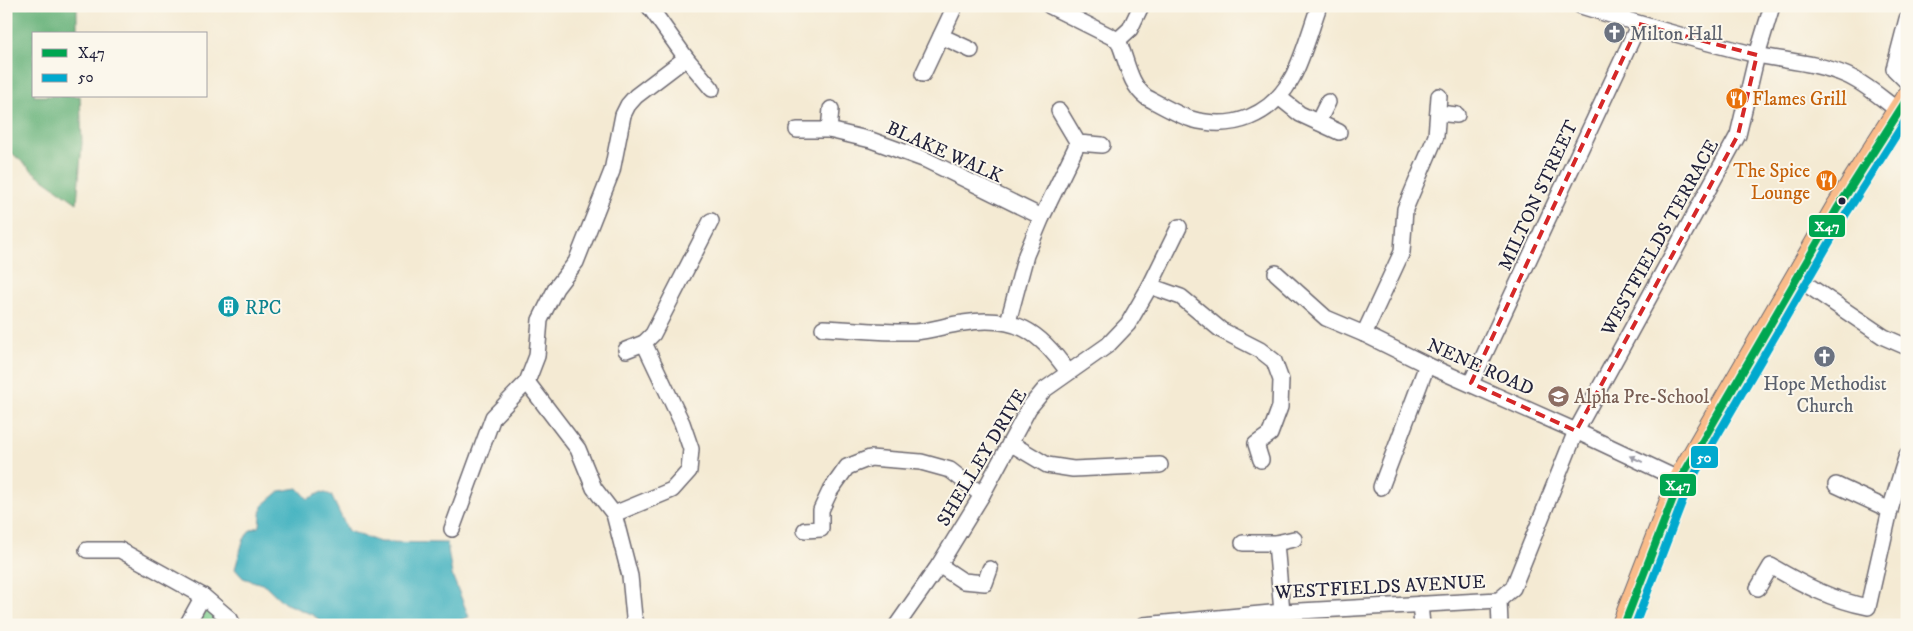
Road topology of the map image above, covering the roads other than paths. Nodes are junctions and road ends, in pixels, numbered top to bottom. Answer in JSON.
{"nodes":[{"id":1,"x":649,"y":6,"type":"edge"},
{"id":2,"x":955,"y":6,"type":"edge"},
{"id":3,"x":1050,"y":6,"type":"edge"},
{"id":4,"x":1140,"y":6,"type":"edge"},
{"id":5,"x":1320,"y":6,"type":"edge"},
{"id":6,"x":1581,"y":6,"type":"edge"},
{"id":7,"x":1772,"y":6,"type":"edge"},
{"id":8,"x":1907,"y":19,"type":"edge"},
{"id":9,"x":1639,"y":24,"type":"junction"},
{"id":10,"x":941,"y":36,"type":"junction"},
{"id":11,"x":1118,"y":40,"type":"junction"},
{"id":12,"x":971,"y":50,"type":"dead end"},
{"id":13,"x":1757,"y":54,"type":"junction"},
{"id":14,"x":686,"y":58,"type":"junction"},
{"id":15,"x":923,"y":74,"type":"dead end"},
{"id":16,"x":1907,"y":82,"type":"edge"},
{"id":17,"x":712,"y":89,"type":"dead end"},
{"id":18,"x":1439,"y":96,"type":"dead end"},
{"id":19,"x":1280,"y":98,"type":"junction"},
{"id":20,"x":1328,"y":102,"type":"dead end"},
{"id":21,"x":1903,"y":105,"type":"edge"},
{"id":22,"x":831,"y":109,"type":"dead end"},
{"id":23,"x":1059,"y":111,"type":"dead end"},
{"id":24,"x":1438,"y":114,"type":"junction"},
{"id":25,"x":1457,"y":115,"type":"dead end"},
{"id":26,"x":1318,"y":122,"type":"junction"},
{"id":27,"x":797,"y":130,"type":"dead end"},
{"id":28,"x":828,"y":130,"type":"junction"},
{"id":29,"x":1339,"y":132,"type":"dead end"},
{"id":30,"x":1078,"y":143,"type":"junction"},
{"id":31,"x":1102,"y":145,"type":"dead end"},
{"id":32,"x":1042,"y":217,"type":"junction"},
{"id":33,"x":711,"y":221,"type":"dead end"},
{"id":34,"x":1179,"y":227,"type":"dead end"},
{"id":35,"x":1276,"y":273,"type":"dead end"},
{"id":36,"x":1797,"y":278,"type":"junction"},
{"id":37,"x":1150,"y":286,"type":"junction"},
{"id":38,"x":1008,"y":322,"type":"junction"},
{"id":39,"x":823,"y":328,"type":"dead end"},
{"id":40,"x":1364,"y":334,"type":"junction"},
{"id":41,"x":644,"y":343,"type":"junction"},
{"id":42,"x":1907,"y":347,"type":"edge"},
{"id":43,"x":626,"y":350,"type":"dead end"},
{"id":44,"x":1427,"y":365,"type":"junction"},
{"id":45,"x":1068,"y":372,"type":"junction"},
{"id":46,"x":527,"y":382,"type":"junction"},
{"id":47,"x":1471,"y":384,"type":"junction"},
{"id":48,"x":1576,"y":431,"type":"junction"},
{"id":49,"x":1010,"y":444,"type":"junction"},
{"id":50,"x":1907,"y":455,"type":"edge"},
{"id":51,"x":1261,"y":460,"type":"dead end"},
{"id":52,"x":1160,"y":465,"type":"dead end"},
{"id":53,"x":1680,"y":480,"type":"junction"},
{"id":54,"x":1836,"y":485,"type":"dead end"},
{"id":55,"x":1380,"y":487,"type":"dead end"},
{"id":56,"x":982,"y":495,"type":"junction"},
{"id":57,"x":1890,"y":510,"type":"junction"},
{"id":58,"x":614,"y":514,"type":"junction"},
{"id":59,"x":452,"y":530,"type":"dead end"},
{"id":60,"x":805,"y":530,"type":"dead end"},
{"id":61,"x":1294,"y":539,"type":"dead end"},
{"id":62,"x":1243,"y":544,"type":"dead end"},
{"id":63,"x":1276,"y":544,"type":"junction"},
{"id":64,"x":87,"y":550,"type":"dead end"},
{"id":65,"x":940,"y":565,"type":"junction"},
{"id":66,"x":990,"y":568,"type":"dead end"},
{"id":67,"x":1758,"y":588,"type":"dead end"},
{"id":68,"x":203,"y":596,"type":"junction"},
{"id":69,"x":1499,"y":600,"type":"junction"},
{"id":70,"x":1420,"y":604,"type":"junction"},
{"id":71,"x":1282,"y":612,"type":"junction"},
{"id":72,"x":1309,"y":617,"type":"edge"},
{"id":73,"x":1256,"y":619,"type":"edge"},
{"id":74,"x":186,"y":625,"type":"edge"},
{"id":75,"x":233,"y":625,"type":"edge"},
{"id":76,"x":637,"y":625,"type":"edge"},
{"id":77,"x":897,"y":625,"type":"edge"},
{"id":78,"x":1144,"y":625,"type":"edge"},
{"id":79,"x":1422,"y":625,"type":"edge"},
{"id":80,"x":1500,"y":625,"type":"edge"},
{"id":81,"x":1624,"y":625,"type":"edge"}],
"edges":[{"from":1,"to":14,"type":"street"},
{"from":2,"to":10,"type":"street"},
{"from":3,"to":11,"type":"street"},
{"from":4,"to":11,"type":"street"},
{"from":5,"to":19,"type":"street"},
{"from":6,"to":9,"type":"street"},
{"from":7,"to":13,"type":"street","name":"WESTFIELDS TERRACE"},
{"from":8,"to":16,"type":"street"},
{"from":9,"to":13,"type":"street"},
{"from":9,"to":47,"type":"street","name":"MILTON STREET"},
{"from":10,"to":12,"type":"street"},
{"from":10,"to":15,"type":"street"},
{"from":11,"to":19,"type":"street"},
{"from":13,"to":21,"type":"street"},
{"from":13,"to":48,"type":"street","name":"WESTFIELDS TERRACE"},
{"from":14,"to":17,"type":"street"},
{"from":14,"to":46,"type":"street"},
{"from":18,"to":24,"type":"street"},
{"from":19,"to":26,"type":"street"},
{"from":20,"to":26,"type":"street"},
{"from":21,"to":36,"type":"main road"},
{"from":22,"to":28,"type":"street"},
{"from":23,"to":30,"type":"street"},
{"from":24,"to":25,"type":"street"},
{"from":24,"to":40,"type":"street"},
{"from":26,"to":29,"type":"street"},
{"from":27,"to":28,"type":"street","name":"BLAKE WALK"},
{"from":28,"to":32,"type":"street","name":"BLAKE WALK"},
{"from":30,"to":31,"type":"street"},
{"from":30,"to":32,"type":"street"},
{"from":32,"to":38,"type":"street"},
{"from":33,"to":41,"type":"street"},
{"from":34,"to":37,"type":"street","name":"SHELLEY DRIVE"},
{"from":35,"to":40,"type":"street","name":"NENE ROAD"},
{"from":36,"to":42,"type":"street"},
{"from":36,"to":53,"type":"main road"},
{"from":37,"to":45,"type":"street","name":"SHELLEY DRIVE"},
{"from":37,"to":51,"type":"street"},
{"from":38,"to":39,"type":"street"},
{"from":38,"to":45,"type":"street"},
{"from":40,"to":44,"type":"street","name":"NENE ROAD"},
{"from":41,"to":43,"type":"street"},
{"from":41,"to":58,"type":"street"},
{"from":44,"to":47,"type":"street","name":"NENE ROAD"},
{"from":44,"to":55,"type":"street"},
{"from":45,"to":49,"type":"street","name":"SHELLEY DRIVE"},
{"from":46,"to":58,"type":"street"},
{"from":46,"to":59,"type":"street"},
{"from":47,"to":48,"type":"street","name":"NENE ROAD"},
{"from":53,"to":48,"type":"street","name":"NENE ROAD","one_way":true},
{"from":48,"to":69,"type":"street","name":"WESTFIELDS AVENUE"},
{"from":49,"to":52,"type":"street"},
{"from":49,"to":56,"type":"street","name":"SHELLEY DRIVE"},
{"from":50,"to":57,"type":"street"},
{"from":53,"to":81,"type":"main road"},
{"from":54,"to":57,"type":"street"},
{"from":56,"to":60,"type":"street"},
{"from":56,"to":65,"type":"street","name":"SHELLEY DRIVE"},
{"from":57,"to":67,"type":"street"},
{"from":58,"to":76,"type":"street"},
{"from":61,"to":63,"type":"street"},
{"from":62,"to":63,"type":"street"},
{"from":63,"to":71,"type":"street"},
{"from":64,"to":68,"type":"street"},
{"from":65,"to":66,"type":"street"},
{"from":65,"to":77,"type":"street","name":"SHELLEY DRIVE"},
{"from":68,"to":74,"type":"street"},
{"from":68,"to":75,"type":"street"},
{"from":69,"to":70,"type":"street","name":"WESTFIELDS AVENUE"},
{"from":69,"to":80,"type":"street"},
{"from":70,"to":72,"type":"street","name":"WESTFIELDS AVENUE"},
{"from":70,"to":79,"type":"street"},
{"from":71,"to":72,"type":"street","name":"WESTFIELDS AVENUE"},
{"from":71,"to":73,"type":"street","name":"WESTFIELDS AVENUE"},
{"from":73,"to":78,"type":"street","name":"WESTFIELDS AVENUE"}]}
